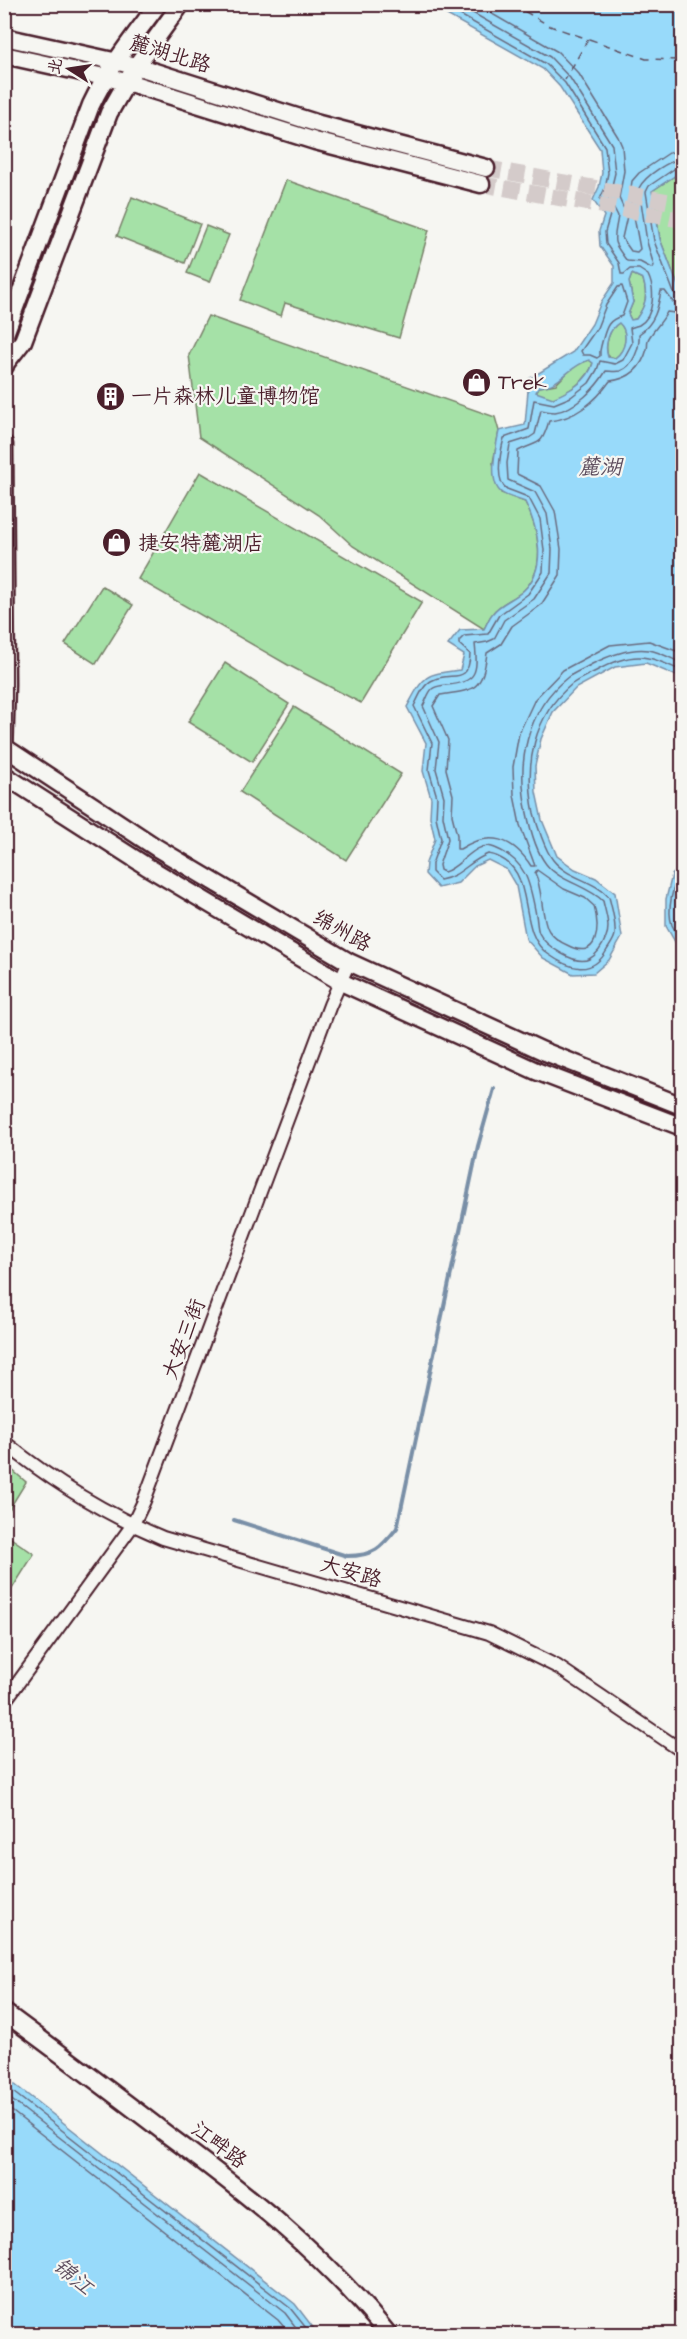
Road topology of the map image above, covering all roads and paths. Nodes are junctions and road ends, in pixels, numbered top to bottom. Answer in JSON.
{"nodes":[{"id":1,"x":158,"y":4,"type":"edge"},
{"id":2,"x":181,"y":4,"type":"edge"},
{"id":3,"x":4,"y":37,"type":"edge"},
{"id":4,"x":4,"y":55,"type":"edge"},
{"id":5,"x":115,"y":61,"type":"junction"},
{"id":6,"x":136,"y":66,"type":"junction"},
{"id":7,"x":104,"y":77,"type":"junction"},
{"id":8,"x":127,"y":82,"type":"junction"},
{"id":9,"x":4,"y":366,"type":"edge"},
{"id":10,"x":4,"y":444,"type":"edge"},
{"id":11,"x":5,"y":750,"type":"edge"},
{"id":12,"x":4,"y":775,"type":"edge"},
{"id":13,"x":349,"y":962,"type":"junction"},
{"id":14,"x":341,"y":982,"type":"junction"},
{"id":15,"x":682,"y":1106,"type":"edge"},
{"id":16,"x":682,"y":1127,"type":"edge"},
{"id":17,"x":4,"y":1442,"type":"edge"},
{"id":18,"x":132,"y":1526,"type":"junction"},
{"id":19,"x":4,"y":1702,"type":"edge"},
{"id":20,"x":682,"y":1751,"type":"edge"},
{"id":21,"x":4,"y":2012,"type":"edge"},
{"id":22,"x":388,"y":2334,"type":"edge"}],
"edges":[{"from":1,"to":5,"type":"street"},
{"from":2,"to":6,"type":"street"},
{"from":3,"to":5,"type":"street","name":"麓湖北路"},
{"from":4,"to":7,"type":"street"},
{"from":5,"to":6,"type":"street","name":"麓湖北路"},
{"from":5,"to":7,"type":"street"},
{"from":6,"to":8,"type":"street"},
{"from":6,"to":8,"type":"street","name":"麓湖北路"},
{"from":7,"to":8,"type":"street"},
{"from":7,"to":9,"type":"street"},
{"from":8,"to":9,"type":"street"},
{"from":10,"to":11,"type":"street"},
{"from":11,"to":13,"type":"street","name":"绵州路"},
{"from":12,"to":14,"type":"street"},
{"from":13,"to":14,"type":"street","name":"大安三街"},
{"from":13,"to":15,"type":"street","name":"绵州路"},
{"from":14,"to":16,"type":"street"},
{"from":14,"to":18,"type":"street","name":"大安三街"},
{"from":17,"to":18,"type":"street","name":"大安路"},
{"from":18,"to":19,"type":"street","name":"大安三街"},
{"from":18,"to":20,"type":"street","name":"大安路"},
{"from":21,"to":22,"type":"street","name":"江畔路"}]}
